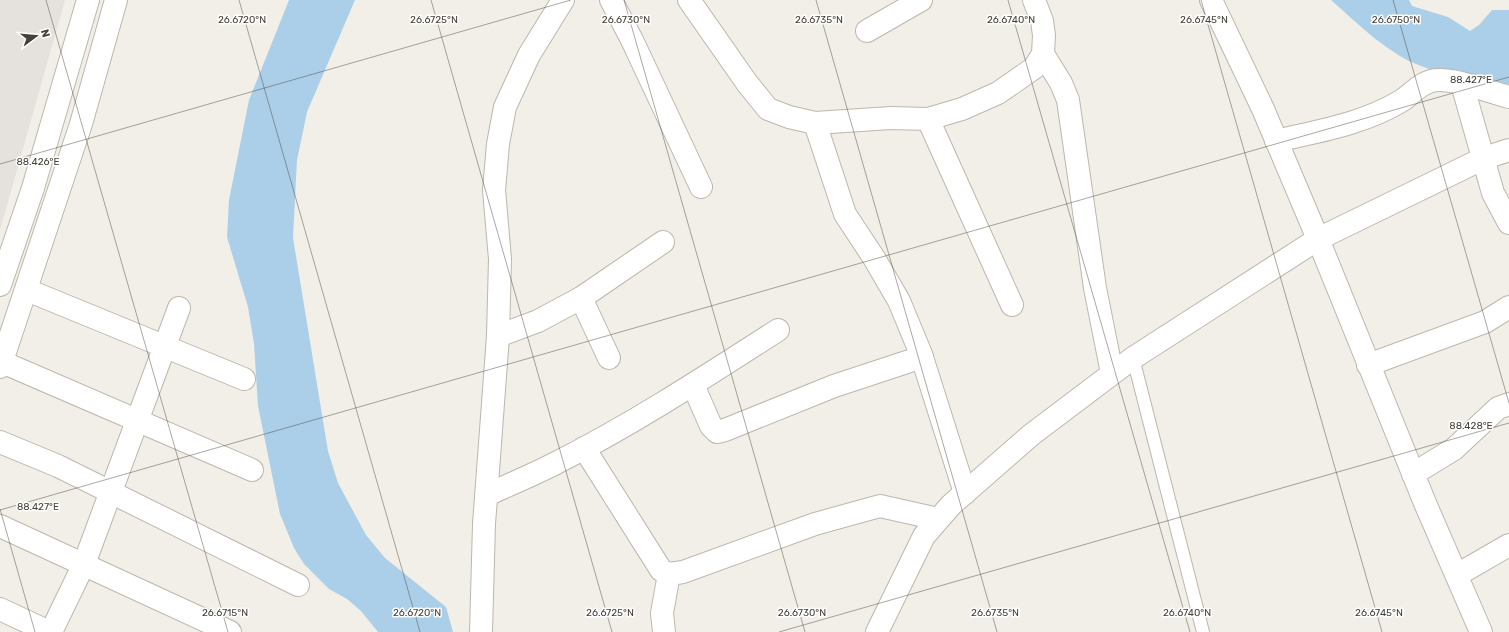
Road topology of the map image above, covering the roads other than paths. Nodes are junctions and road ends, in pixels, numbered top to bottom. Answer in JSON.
{"nodes":[{"id":1,"x":88,"y":0,"type":"edge"},
{"id":2,"x":116,"y":0,"type":"edge"},
{"id":3,"x":563,"y":0,"type":"edge"},
{"id":4,"x":611,"y":0,"type":"edge"},
{"id":5,"x":689,"y":0,"type":"edge"},
{"id":6,"x":921,"y":0,"type":"edge"},
{"id":7,"x":1034,"y":0,"type":"edge"},
{"id":8,"x":1211,"y":0,"type":"edge"},
{"id":9,"x":867,"y":31,"type":"dead end"},
{"id":10,"x":1043,"y":54,"type":"junction"},
{"id":11,"x":1462,"y":84,"type":"junction"},
{"id":12,"x":1509,"y":97,"type":"edge"},
{"id":13,"x":928,"y":119,"type":"junction"},
{"id":14,"x":815,"y":123,"type":"junction"},
{"id":15,"x":1276,"y":141,"type":"junction"},
{"id":16,"x":1509,"y":150,"type":"edge"},
{"id":17,"x":1482,"y":158,"type":"junction"},
{"id":18,"x":701,"y":187,"type":"dead end"},
{"id":19,"x":1509,"y":223,"type":"edge"},
{"id":20,"x":1318,"y":239,"type":"junction"},
{"id":21,"x":663,"y":242,"type":"dead end"},
{"id":22,"x":0,"y":285,"type":"edge"},
{"id":23,"x":27,"y":290,"type":"junction"},
{"id":24,"x":581,"y":298,"type":"junction"},
{"id":25,"x":1012,"y":305,"type":"dead end"},
{"id":26,"x":1509,"y":306,"type":"edge"},
{"id":27,"x":179,"y":308,"type":"dead end"},
{"id":28,"x":778,"y":330,"type":"dead end"},
{"id":29,"x":498,"y":336,"type":"junction"},
{"id":30,"x":165,"y":346,"type":"junction"},
{"id":31,"x":922,"y":357,"type":"junction"},
{"id":32,"x":609,"y":358,"type":"dead end"},
{"id":33,"x":1133,"y":358,"type":"junction"},
{"id":34,"x":1,"y":365,"type":"edge"},
{"id":35,"x":1368,"y":365,"type":"junction"},
{"id":36,"x":1112,"y":373,"type":"junction"},
{"id":37,"x":244,"y":379,"type":"dead end"},
{"id":38,"x":693,"y":385,"type":"junction"},
{"id":39,"x":1509,"y":404,"type":"edge"},
{"id":40,"x":137,"y":420,"type":"junction"},
{"id":41,"x":0,"y":442,"type":"edge"},
{"id":42,"x":584,"y":448,"type":"junction"},
{"id":43,"x":252,"y":470,"type":"dead end"},
{"id":44,"x":1413,"y":474,"type":"junction"},
{"id":45,"x":110,"y":492,"type":"junction"},
{"id":46,"x":965,"y":492,"type":"junction"},
{"id":47,"x":486,"y":495,"type":"junction"},
{"id":48,"x":938,"y":519,"type":"junction"},
{"id":49,"x":0,"y":526,"type":"edge"},
{"id":50,"x":1509,"y":546,"type":"edge"},
{"id":51,"x":84,"y":564,"type":"junction"},
{"id":52,"x":669,"y":574,"type":"junction"},
{"id":53,"x":1457,"y":575,"type":"junction"},
{"id":54,"x":298,"y":585,"type":"dead end"},
{"id":55,"x":0,"y":609,"type":"edge"},
{"id":56,"x":50,"y":632,"type":"edge"},
{"id":57,"x":230,"y":632,"type":"edge"},
{"id":58,"x":482,"y":632,"type":"edge"},
{"id":59,"x":664,"y":632,"type":"edge"},
{"id":60,"x":877,"y":632,"type":"edge"},
{"id":61,"x":1203,"y":632,"type":"edge"},
{"id":62,"x":1481,"y":632,"type":"edge"}],
"edges":[{"from":1,"to":22,"type":"street"},
{"from":2,"to":23,"type":"street"},
{"from":3,"to":29,"type":"street"},
{"from":4,"to":18,"type":"street"},
{"from":5,"to":14,"type":"street"},
{"from":6,"to":9,"type":"street"},
{"from":7,"to":10,"type":"street"},
{"from":8,"to":15,"type":"street"},
{"from":10,"to":13,"type":"street"},
{"from":10,"to":36,"type":"street"},
{"from":11,"to":12,"type":"street"},
{"from":11,"to":15,"type":"street"},
{"from":11,"to":17,"type":"street"},
{"from":13,"to":14,"type":"street"},
{"from":13,"to":25,"type":"street"},
{"from":14,"to":31,"type":"street"},
{"from":15,"to":20,"type":"street"},
{"from":16,"to":17,"type":"street"},
{"from":17,"to":19,"type":"street"},
{"from":17,"to":20,"type":"street"},
{"from":20,"to":33,"type":"street"},
{"from":20,"to":35,"type":"street"},
{"from":21,"to":24,"type":"street"},
{"from":23,"to":30,"type":"street"},
{"from":23,"to":34,"type":"street"},
{"from":24,"to":29,"type":"street"},
{"from":24,"to":32,"type":"street"},
{"from":26,"to":35,"type":"street"},
{"from":27,"to":30,"type":"street"},
{"from":28,"to":38,"type":"street"},
{"from":29,"to":47,"type":"street"},
{"from":30,"to":37,"type":"street"},
{"from":30,"to":40,"type":"street"},
{"from":31,"to":38,"type":"street"},
{"from":31,"to":46,"type":"street"},
{"from":33,"to":36,"type":"street"},
{"from":33,"to":61,"type":"lane"},
{"from":34,"to":40,"type":"street"},
{"from":35,"to":44,"type":"street"},
{"from":36,"to":46,"type":"street"},
{"from":38,"to":42,"type":"street"},
{"from":39,"to":44,"type":"street"},
{"from":40,"to":43,"type":"street"},
{"from":40,"to":45,"type":"street"},
{"from":41,"to":45,"type":"street"},
{"from":42,"to":47,"type":"street"},
{"from":42,"to":52,"type":"street"},
{"from":44,"to":53,"type":"street"},
{"from":45,"to":51,"type":"street"},
{"from":45,"to":54,"type":"street"},
{"from":46,"to":48,"type":"street"},
{"from":47,"to":58,"type":"street"},
{"from":48,"to":52,"type":"street"},
{"from":48,"to":60,"type":"street"},
{"from":49,"to":51,"type":"street"},
{"from":50,"to":53,"type":"street"},
{"from":51,"to":56,"type":"street"},
{"from":51,"to":57,"type":"street"},
{"from":52,"to":59,"type":"street"},
{"from":53,"to":62,"type":"street"},
{"from":55,"to":56,"type":"street"}]}
